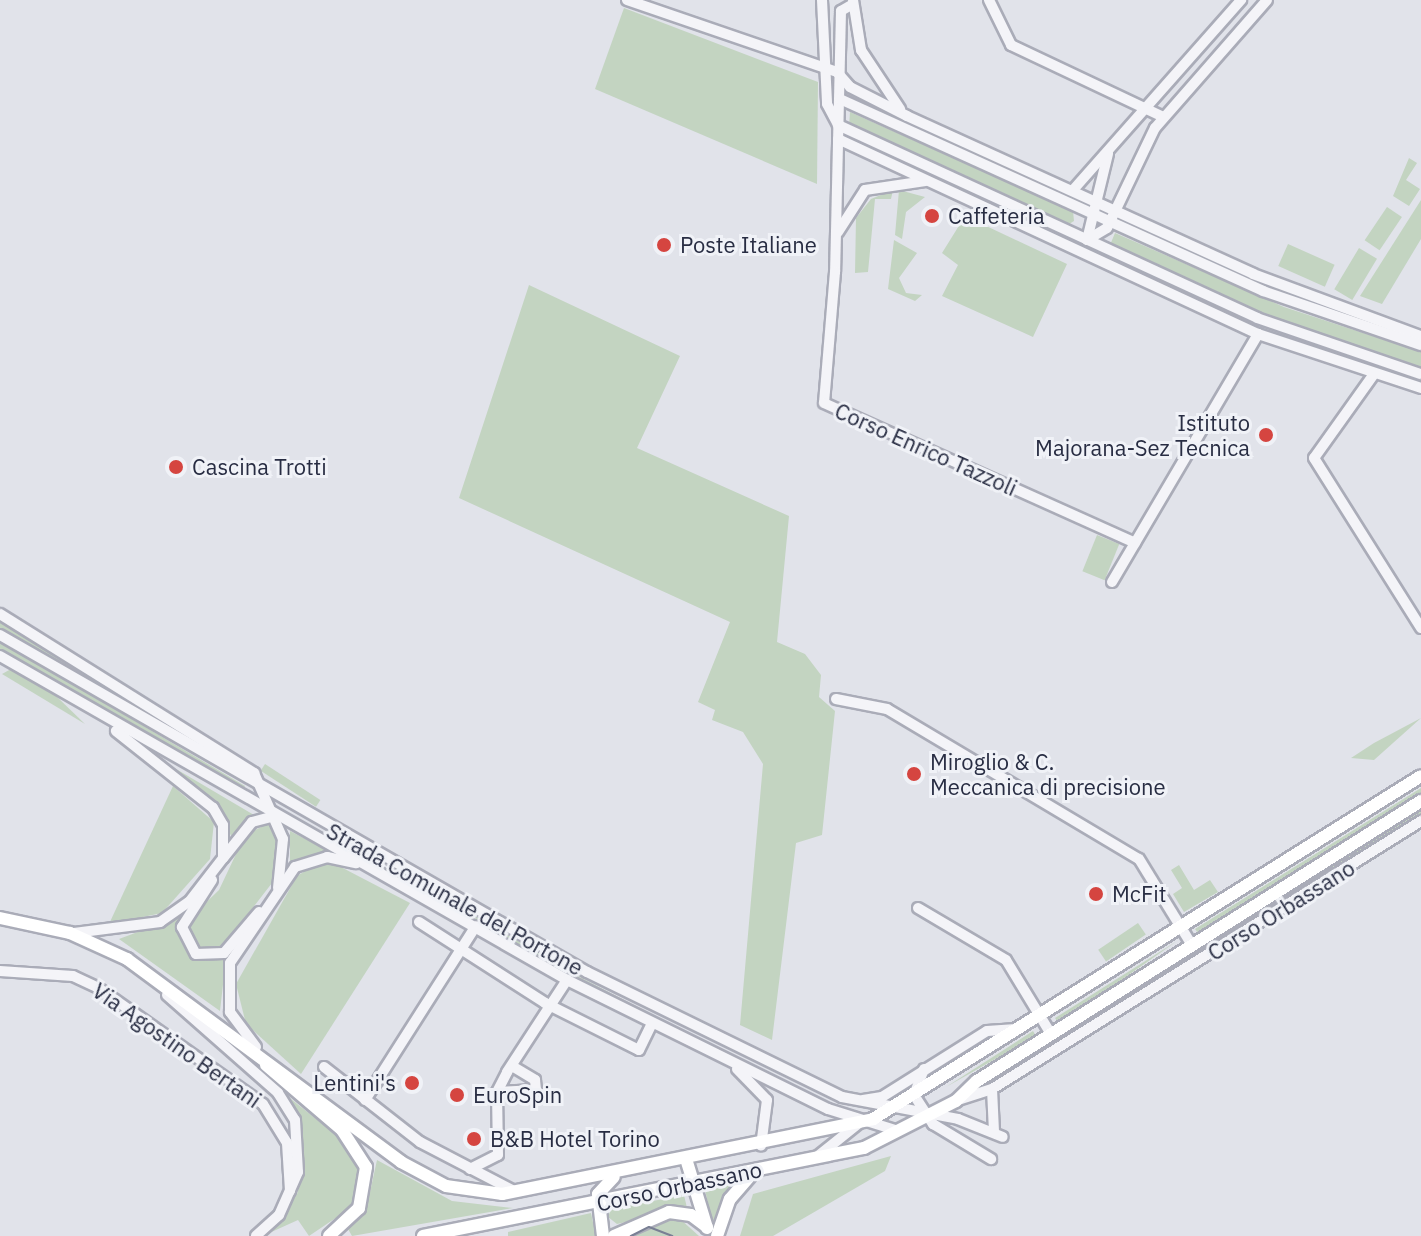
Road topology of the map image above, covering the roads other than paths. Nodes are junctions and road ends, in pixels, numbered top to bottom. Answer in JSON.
{"nodes":[{"id":1,"x":627,"y":0,"type":"edge"},
{"id":2,"x":822,"y":0,"type":"edge"},
{"id":3,"x":989,"y":0,"type":"edge"},
{"id":4,"x":1241,"y":0,"type":"edge"},
{"id":5,"x":1267,"y":0,"type":"edge"},
{"id":6,"x":853,"y":2,"type":"edge"},
{"id":7,"x":824,"y":69,"type":"junction"},
{"id":8,"x":841,"y":76,"type":"junction"},
{"id":9,"x":840,"y":99,"type":"junction"},
{"id":10,"x":1146,"y":109,"type":"junction"},
{"id":11,"x":907,"y":116,"type":"junction"},
{"id":12,"x":1163,"y":117,"type":"junction"},
{"id":13,"x":838,"y":125,"type":"junction"},
{"id":14,"x":838,"y":139,"type":"junction"},
{"id":15,"x":1109,"y":152,"type":"junction"},
{"id":16,"x":934,"y":182,"type":"junction"},
{"id":17,"x":1073,"y":190,"type":"junction"},
{"id":18,"x":1090,"y":206,"type":"junction"},
{"id":19,"x":1113,"y":216,"type":"junction"},
{"id":20,"x":836,"y":238,"type":"junction"},
{"id":21,"x":1087,"y":240,"type":"junction"},
{"id":22,"x":1180,"y":240,"type":"junction"},
{"id":23,"x":1193,"y":259,"type":"junction"},
{"id":24,"x":1190,"y":287,"type":"junction"},
{"id":25,"x":1204,"y":309,"type":"junction"},
{"id":26,"x":1258,"y":334,"type":"junction"},
{"id":27,"x":1421,"y":336,"type":"edge"},
{"id":28,"x":1421,"y":345,"type":"edge"},
{"id":29,"x":1340,"y":349,"type":"junction"},
{"id":30,"x":1305,"y":350,"type":"junction"},
{"id":31,"x":1374,"y":374,"type":"junction"},
{"id":32,"x":1421,"y":374,"type":"edge"},
{"id":33,"x":1421,"y":388,"type":"edge"},
{"id":34,"x":1135,"y":543,"type":"junction"},
{"id":35,"x":1112,"y":582,"type":"dead end"},
{"id":36,"x":0,"y":614,"type":"edge"},
{"id":37,"x":1421,"y":628,"type":"edge"},
{"id":38,"x":0,"y":635,"type":"edge"},
{"id":39,"x":0,"y":656,"type":"edge"},
{"id":40,"x":836,"y":699,"type":"dead end"},
{"id":41,"x":97,"y":714,"type":"junction"},
{"id":42,"x":1421,"y":776,"type":"edge"},
{"id":43,"x":263,"y":791,"type":"junction"},
{"id":44,"x":1421,"y":801,"type":"edge"},
{"id":45,"x":274,"y":816,"type":"junction"},
{"id":46,"x":309,"y":818,"type":"junction"},
{"id":47,"x":1421,"y":821,"type":"edge"},
{"id":48,"x":223,"y":858,"type":"junction"},
{"id":49,"x":383,"y":872,"type":"junction"},
{"id":50,"x":215,"y":875,"type":"junction"},
{"id":51,"x":278,"y":888,"type":"junction"},
{"id":52,"x":265,"y":907,"type":"junction"},
{"id":53,"x":918,"y":908,"type":"dead end"},
{"id":54,"x":4,"y":918,"type":"edge"},
{"id":55,"x":419,"y":922,"type":"dead end"},
{"id":56,"x":476,"y":926,"type":"junction"},
{"id":57,"x":1181,"y":927,"type":"junction"},
{"id":58,"x":70,"y":933,"type":"junction"},
{"id":59,"x":1192,"y":945,"type":"junction"},
{"id":60,"x":462,"y":949,"type":"junction"},
{"id":61,"x":127,"y":959,"type":"junction"},
{"id":62,"x":0,"y":971,"type":"edge"},
{"id":63,"x":567,"y":980,"type":"junction"},
{"id":64,"x":552,"y":1006,"type":"junction"},
{"id":65,"x":203,"y":1011,"type":"junction"},
{"id":66,"x":1086,"y":1012,"type":"junction"},
{"id":67,"x":1041,"y":1017,"type":"junction"},
{"id":68,"x":1100,"y":1022,"type":"junction"},
{"id":69,"x":652,"y":1023,"type":"junction"},
{"id":70,"x":1022,"y":1029,"type":"junction"},
{"id":71,"x":1089,"y":1029,"type":"junction"},
{"id":72,"x":1051,"y":1034,"type":"junction"},
{"id":73,"x":256,"y":1047,"type":"junction"},
{"id":74,"x":730,"y":1062,"type":"junction"},
{"id":75,"x":512,"y":1066,"type":"junction"},
{"id":76,"x":324,"y":1067,"type":"dead end"},
{"id":77,"x":925,"y":1067,"type":"junction"},
{"id":78,"x":992,"y":1089,"type":"junction"},
{"id":79,"x":497,"y":1092,"type":"junction"},
{"id":80,"x":914,"y":1095,"type":"junction"},
{"id":81,"x":842,"y":1097,"type":"junction"},
{"id":82,"x":365,"y":1100,"type":"junction"},
{"id":83,"x":855,"y":1101,"type":"junction"},
{"id":84,"x":956,"y":1101,"type":"junction"},
{"id":85,"x":890,"y":1110,"type":"junction"},
{"id":86,"x":930,"y":1117,"type":"junction"},
{"id":87,"x":859,"y":1123,"type":"junction"},
{"id":88,"x":902,"y":1132,"type":"junction"},
{"id":89,"x":761,"y":1147,"type":"junction"},
{"id":90,"x":814,"y":1158,"type":"junction"},
{"id":91,"x":991,"y":1159,"type":"dead end"},
{"id":92,"x":687,"y":1162,"type":"junction"},
{"id":93,"x":466,"y":1169,"type":"junction"},
{"id":94,"x":756,"y":1170,"type":"junction"},
{"id":95,"x":621,"y":1174,"type":"junction"},
{"id":96,"x":693,"y":1183,"type":"junction"},
{"id":97,"x":290,"y":1191,"type":"junction"},
{"id":98,"x":516,"y":1192,"type":"junction"},
{"id":99,"x":599,"y":1203,"type":"junction"},
{"id":100,"x":711,"y":1233,"type":"edge"},
{"id":101,"x":256,"y":1236,"type":"edge"},
{"id":102,"x":329,"y":1236,"type":"edge"},
{"id":103,"x":423,"y":1236,"type":"edge"},
{"id":104,"x":603,"y":1236,"type":"edge"},
{"id":105,"x":614,"y":1236,"type":"edge"}],
"edges":[{"from":1,"to":7,"type":"street","name":"Corso Enrico Tazzoli"},
{"from":2,"to":7,"type":"street","name":"Corso Enrico Tazzoli"},
{"from":3,"to":10,"type":"street"},
{"from":4,"to":10,"type":"street"},
{"from":5,"to":12,"type":"street"},
{"from":6,"to":8,"type":"street","name":"Corso Enrico Tazzoli"},
{"from":6,"to":11,"type":"street","name":"Corso Enrico Tazzoli"},
{"from":7,"to":8,"type":"street","name":"Corso Enrico Tazzoli"},
{"from":7,"to":13,"type":"street","name":"Corso Enrico Tazzoli"},
{"from":8,"to":9,"type":"street","name":"Corso Enrico Tazzoli"},
{"from":8,"to":11,"type":"street","name":"Corso Enrico Tazzoli"},
{"from":9,"to":13,"type":"street","name":"Corso Enrico Tazzoli"},
{"from":9,"to":18,"type":"street","name":"Corso Enrico Tazzoli"},
{"from":10,"to":12,"type":"street"},
{"from":10,"to":15,"type":"street"},
{"from":11,"to":17,"type":"street","name":"Corso Enrico Tazzoli"},
{"from":12,"to":19,"type":"street"},
{"from":13,"to":14,"type":"street","name":"Corso Enrico Tazzoli"},
{"from":13,"to":21,"type":"street"},
{"from":14,"to":16,"type":"street"},
{"from":14,"to":20,"type":"street","name":"Corso Enrico Tazzoli"},
{"from":15,"to":17,"type":"street"},
{"from":15,"to":18,"type":"street"},
{"from":16,"to":20,"type":"street","name":"Corso Enrico Tazzoli"},
{"from":16,"to":25,"type":"street"},
{"from":17,"to":18,"type":"street","name":"Corso Enrico Tazzoli"},
{"from":18,"to":19,"type":"street","name":"Corso Enrico Tazzoli"},
{"from":18,"to":21,"type":"street"},
{"from":19,"to":21,"type":"street"},
{"from":19,"to":22,"type":"street","name":"Corso Enrico Tazzoli"},
{"from":19,"to":23,"type":"street","name":"Corso Enrico Tazzoli"},
{"from":20,"to":34,"type":"street","name":"Corso Enrico Tazzoli"},
{"from":21,"to":24,"type":"street"},
{"from":22,"to":23,"type":"street"},
{"from":22,"to":27,"type":"street","name":"Corso Enrico Tazzoli"},
{"from":23,"to":28,"type":"street","name":"Corso Enrico Tazzoli"},
{"from":24,"to":25,"type":"street"},
{"from":24,"to":29,"type":"street"},
{"from":25,"to":26,"type":"street"},
{"from":26,"to":30,"type":"street"},
{"from":26,"to":34,"type":"street"},
{"from":29,"to":30,"type":"street"},
{"from":29,"to":32,"type":"street"},
{"from":30,"to":31,"type":"street"},
{"from":31,"to":33,"type":"street"},
{"from":31,"to":37,"type":"street"},
{"from":34,"to":35,"type":"street"},
{"from":36,"to":43,"type":"street","name":"Corso Orbassano"},
{"from":38,"to":43,"type":"street","name":"Strada Comunale del Portone"},
{"from":39,"to":41,"type":"street","name":"Strada Comunale del Portone"},
{"from":40,"to":57,"type":"street","name":"Corso Orbassano"},
{"from":41,"to":45,"type":"street","name":"Strada Comunale del Portone"},
{"from":41,"to":48,"type":"street"},
{"from":42,"to":57,"type":"main road","name":"Corso Orbassano"},
{"from":43,"to":45,"type":"street","name":"Corso Orbassano"},
{"from":43,"to":46,"type":"street","name":"Strada Comunale del Portone"},
{"from":44,"to":59,"type":"main road","name":"Corso Orbassano"},
{"from":45,"to":46,"type":"street"},
{"from":45,"to":48,"type":"street","name":"Corso Orbassano"},
{"from":45,"to":49,"type":"street","name":"Strada Comunale del Portone"},
{"from":45,"to":51,"type":"street","name":"Corso Orbassano"},
{"from":46,"to":81,"type":"street","name":"Strada Comunale del Portone"},
{"from":47,"to":68,"type":"street","name":"Corso Orbassano"},
{"from":48,"to":50,"type":"street","name":"Corso Orbassano"},
{"from":49,"to":51,"type":"street","name":"Corso Orbassano"},
{"from":49,"to":56,"type":"street","name":"Strada Comunale del Portone"},
{"from":50,"to":52,"type":"street","name":"Corso Orbassano"},
{"from":50,"to":58,"type":"street","name":"Corso Orbassano"},
{"from":51,"to":52,"type":"street","name":"Corso Orbassano"},
{"from":52,"to":73,"type":"street","name":"Corso Orbassano"},
{"from":53,"to":67,"type":"street"},
{"from":54,"to":58,"type":"main road","name":"Corso Orbassano"},
{"from":55,"to":60,"type":"street","name":"Strada Comunale del Portone"},
{"from":56,"to":60,"type":"street","name":"Strada Comunale del Portone"},
{"from":56,"to":63,"type":"street","name":"Strada Comunale del Portone"},
{"from":57,"to":59,"type":"street","name":"Corso Orbassano"},
{"from":57,"to":67,"type":"main road","name":"Corso Orbassano"},
{"from":58,"to":61,"type":"main road","name":"Corso Orbassano"},
{"from":59,"to":66,"type":"main road","name":"Corso Orbassano"},
{"from":60,"to":64,"type":"street","name":"Strada Comunale del Portone"},
{"from":60,"to":82,"type":"street","name":"Strada Comunale del Portone"},
{"from":61,"to":65,"type":"main road","name":"Corso Orbassano"},
{"from":61,"to":97,"type":"street","name":"Via Agostino Bertani"},
{"from":62,"to":97,"type":"street","name":"Via Agostino Bertani"},
{"from":63,"to":64,"type":"street","name":"Strada Comunale del Portone"},
{"from":63,"to":69,"type":"street","name":"Strada Comunale del Portone"},
{"from":64,"to":69,"type":"street","name":"Strada Comunale del Portone"},
{"from":64,"to":75,"type":"street","name":"Strada Comunale del Portone"},
{"from":65,"to":73,"type":"main road","name":"Corso Orbassano"},
{"from":65,"to":102,"type":"main road"},
{"from":66,"to":68,"type":"street"},
{"from":66,"to":71,"type":"street"},
{"from":66,"to":72,"type":"main road","name":"Corso Orbassano"},
{"from":67,"to":70,"type":"main road","name":"Corso Orbassano"},
{"from":67,"to":72,"type":"street"},
{"from":68,"to":71,"type":"street","name":"Corso Orbassano"},
{"from":69,"to":74,"type":"street","name":"Strada Comunale del Portone"},
{"from":70,"to":77,"type":"street","name":"Corso Orbassano"},
{"from":70,"to":80,"type":"main road","name":"Corso Orbassano"},
{"from":71,"to":78,"type":"street","name":"Corso Orbassano"},
{"from":72,"to":84,"type":"main road","name":"Corso Orbassano"},
{"from":73,"to":98,"type":"main road","name":"Corso Orbassano"},
{"from":74,"to":87,"type":"street","name":"Strada Comunale del Portone"},
{"from":74,"to":89,"type":"street"},
{"from":75,"to":79,"type":"street","name":"Strada Comunale del Portone"},
{"from":75,"to":79,"type":"street"},
{"from":76,"to":82,"type":"street"},
{"from":77,"to":80,"type":"street"},
{"from":77,"to":83,"type":"street","name":"Corso Orbassano"},
{"from":78,"to":84,"type":"street","name":"Corso Orbassano"},
{"from":78,"to":86,"type":"street","name":"Strada Comunale del Portone"},
{"from":79,"to":93,"type":"street"},
{"from":80,"to":85,"type":"main road","name":"Corso Orbassano"},
{"from":80,"to":86,"type":"street"},
{"from":81,"to":83,"type":"street","name":"Strada Comunale del Portone"},
{"from":81,"to":87,"type":"street"},
{"from":82,"to":93,"type":"street"},
{"from":83,"to":85,"type":"street","name":"Strada Comunale del Portone"},
{"from":84,"to":86,"type":"main road","name":"Corso Orbassano"},
{"from":85,"to":86,"type":"street","name":"Strada Comunale del Portone"},
{"from":85,"to":87,"type":"main road","name":"Corso Orbassano"},
{"from":86,"to":88,"type":"main road","name":"Corso Orbassano"},
{"from":86,"to":91,"type":"street","name":"Strada Comunale del Portone"},
{"from":87,"to":88,"type":"street","name":"Strada Comunale del Portone"},
{"from":87,"to":89,"type":"main road","name":"Corso Orbassano"},
{"from":87,"to":90,"type":"street"},
{"from":88,"to":90,"type":"main road","name":"Corso Orbassano"},
{"from":89,"to":92,"type":"main road","name":"Corso Orbassano"},
{"from":90,"to":94,"type":"main road","name":"Corso Orbassano"},
{"from":92,"to":95,"type":"main road","name":"Corso Orbassano"},
{"from":92,"to":96,"type":"main road"},
{"from":93,"to":98,"type":"street"},
{"from":94,"to":96,"type":"main road","name":"Corso Orbassano"},
{"from":94,"to":100,"type":"main road"},
{"from":95,"to":98,"type":"main road","name":"Corso Orbassano"},
{"from":95,"to":99,"type":"main road"},
{"from":96,"to":99,"type":"main road","name":"Corso Orbassano"},
{"from":96,"to":100,"type":"main road"},
{"from":97,"to":101,"type":"street","name":"Via Agostino Bertani"},
{"from":99,"to":103,"type":"main road","name":"Corso Orbassano"},
{"from":99,"to":104,"type":"main road"},
{"from":100,"to":105,"type":"main road"}]}
